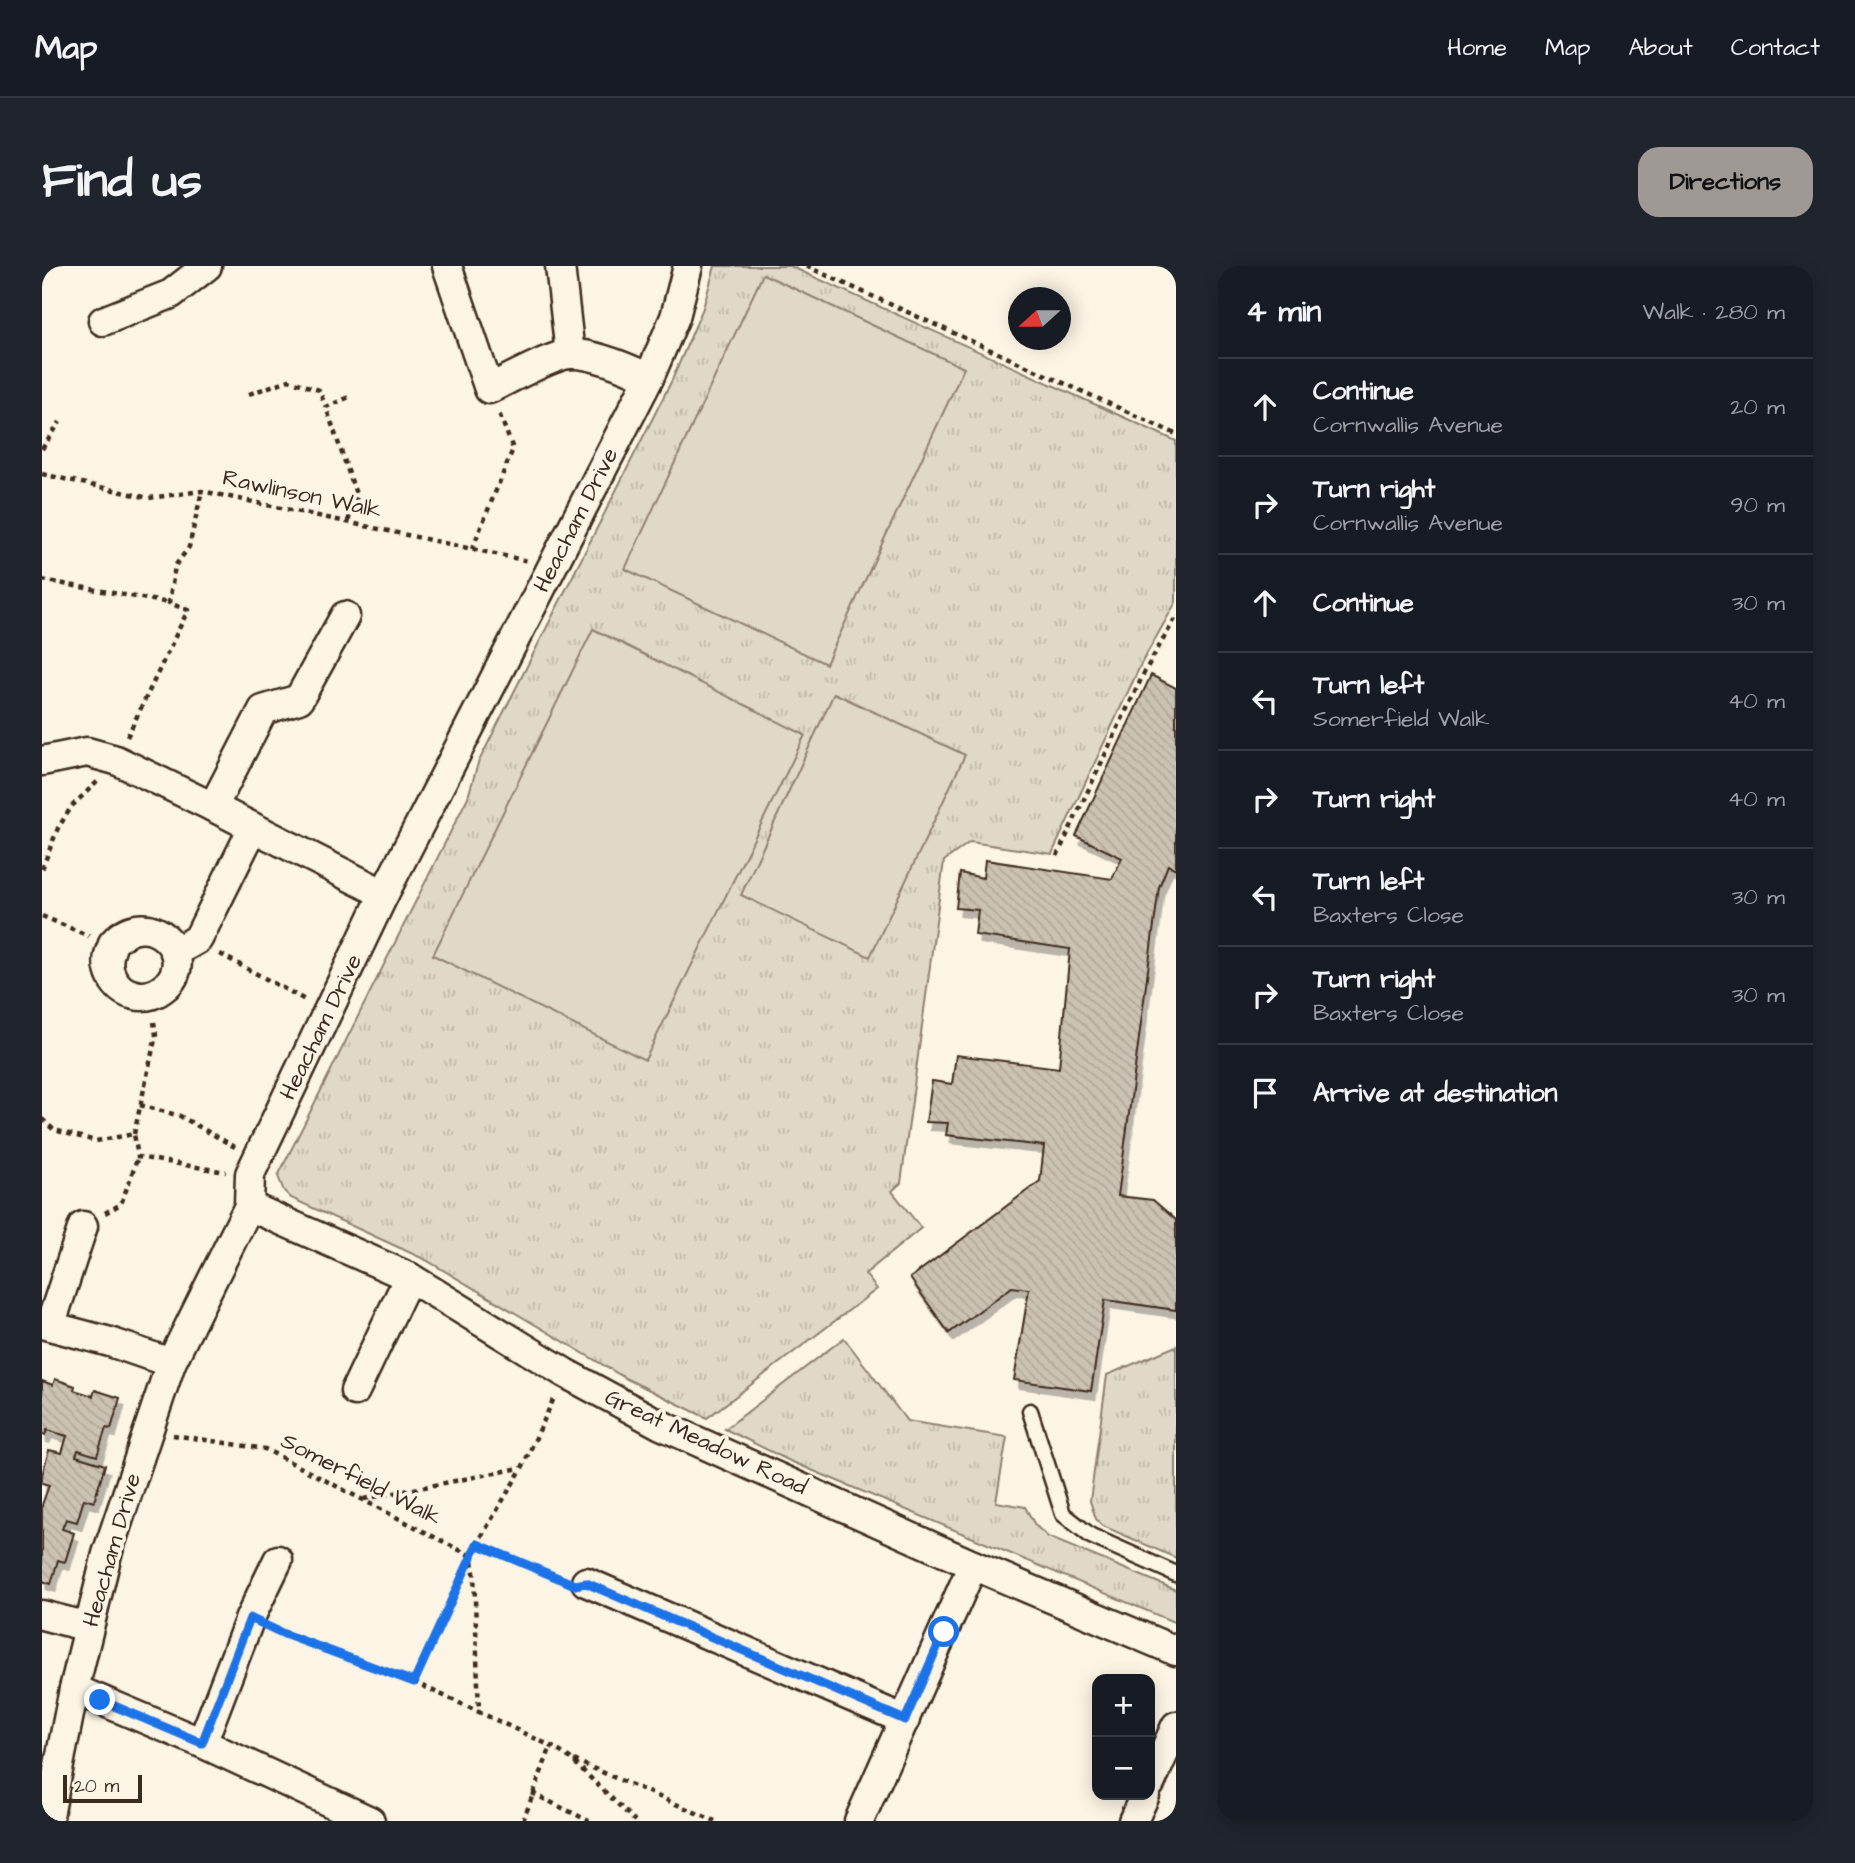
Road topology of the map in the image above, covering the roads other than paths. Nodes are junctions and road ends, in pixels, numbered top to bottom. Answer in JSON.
{"nodes":[{"id":1,"x":207,"y":266,"type":"edge"},
{"id":2,"x":447,"y":266,"type":"edge"},
{"id":3,"x":560,"y":266,"type":"edge"},
{"id":4,"x":688,"y":266,"type":"edge"},
{"id":5,"x":103,"y":321,"type":"dead end"},
{"id":6,"x":570,"y":354,"type":"junction"},
{"id":7,"x":649,"y":378,"type":"junction"},
{"id":8,"x":345,"y":616,"type":"dead end"},
{"id":9,"x":42,"y":761,"type":"edge"},
{"id":10,"x":213,"y":807,"type":"junction"},
{"id":11,"x":253,"y":828,"type":"junction"},
{"id":12,"x":384,"y":894,"type":"junction"},
{"id":13,"x":175,"y":952,"type":"junction"},
{"id":14,"x":249,"y":1206,"type":"junction"},
{"id":15,"x":83,"y":1226,"type":"road end"},
{"id":16,"x":409,"y":1277,"type":"junction"},
{"id":17,"x":46,"y":1325,"type":"edge"},
{"id":18,"x":172,"y":1363,"type":"junction"},
{"id":19,"x":355,"y":1391,"type":"dead end"},
{"id":20,"x":1030,"y":1411,"type":"dead end"},
{"id":21,"x":278,"y":1560,"type":"dead end"},
{"id":22,"x":973,"y":1565,"type":"junction"},
{"id":23,"x":1176,"y":1574,"type":"edge"},
{"id":24,"x":586,"y":1583,"type":"road end"},
{"id":25,"x":42,"y":1615,"type":"edge"},
{"id":26,"x":88,"y":1627,"type":"junction"},
{"id":27,"x":1176,"y":1651,"type":"edge"},
{"id":28,"x":74,"y":1689,"type":"junction"},
{"id":29,"x":905,"y":1720,"type":"junction"},
{"id":30,"x":1176,"y":1726,"type":"edge"},
{"id":31,"x":202,"y":1743,"type":"junction"},
{"id":32,"x":1155,"y":1773,"type":"edge"},
{"id":33,"x":1143,"y":1800,"type":"edge"},
{"id":34,"x":48,"y":1821,"type":"edge"},
{"id":35,"x":370,"y":1821,"type":"edge"},
{"id":36,"x":859,"y":1821,"type":"edge"},
{"id":37,"x":1133,"y":1821,"type":"edge"}],
"edges":[{"from":1,"to":5,"type":"street"},
{"from":2,"to":6,"type":"street"},
{"from":3,"to":6,"type":"street"},
{"from":4,"to":7,"type":"street","name":"Heacham Drive"},
{"from":6,"to":7,"type":"street"},
{"from":7,"to":12,"type":"street","name":"Heacham Drive"},
{"from":8,"to":10,"type":"street"},
{"from":9,"to":10,"type":"street"},
{"from":10,"to":11,"type":"street"},
{"from":11,"to":12,"type":"street"},
{"from":11,"to":13,"type":"street"},
{"from":12,"to":14,"type":"street","name":"Heacham Drive"},
{"from":13,"to":13,"type":"street"},
{"from":14,"to":16,"type":"street","name":"Great Meadow Road"},
{"from":14,"to":18,"type":"street","name":"Heacham Drive"},
{"from":15,"to":17,"type":"street"},
{"from":16,"to":19,"type":"street"},
{"from":16,"to":22,"type":"street","name":"Great Meadow Road"},
{"from":17,"to":18,"type":"street"},
{"from":18,"to":26,"type":"street","name":"Heacham Drive"},
{"from":20,"to":23,"type":"lane"},
{"from":21,"to":31,"type":"street"},
{"from":22,"to":27,"type":"street","name":"Great Meadow Road"},
{"from":22,"to":29,"type":"street"},
{"from":24,"to":29,"type":"street"},
{"from":25,"to":26,"type":"street"},
{"from":26,"to":28,"type":"street","name":"Heacham Drive"},
{"from":28,"to":31,"type":"street"},
{"from":28,"to":34,"type":"street","name":"Heacham Drive"},
{"from":29,"to":36,"type":"street"},
{"from":30,"to":32,"type":"street"},
{"from":31,"to":35,"type":"street"},
{"from":33,"to":37,"type":"street"}]}
